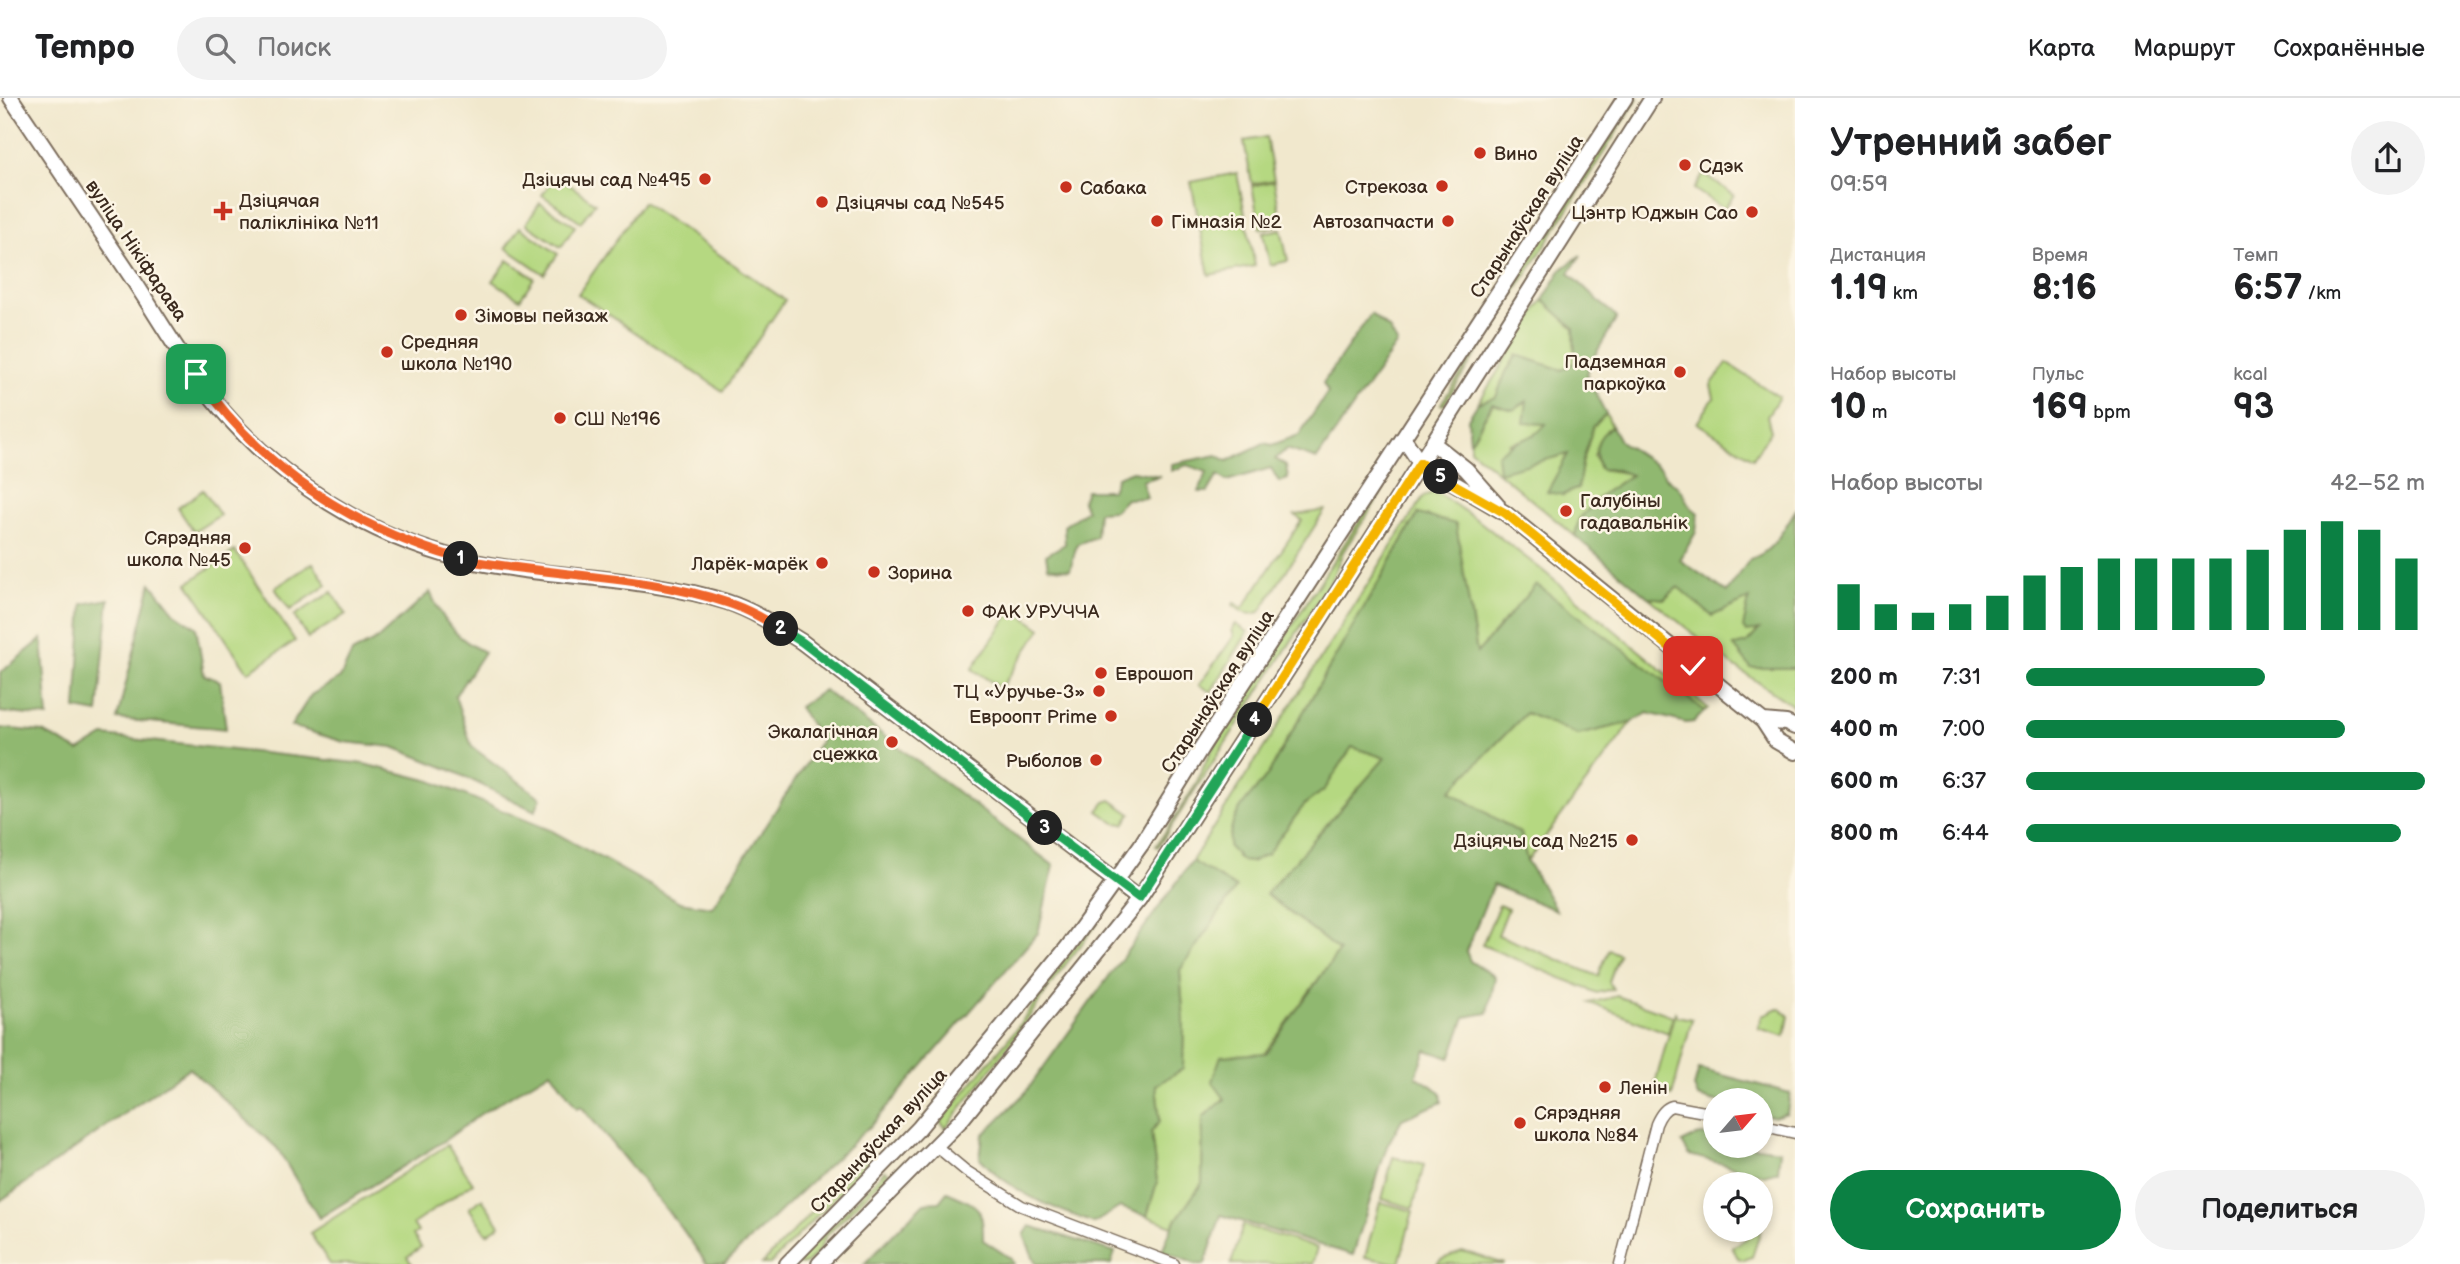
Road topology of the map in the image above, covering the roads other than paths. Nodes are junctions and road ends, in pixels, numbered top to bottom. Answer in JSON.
{"nodes":[{"id":1,"x":11,"y":98,"type":"edge"},
{"id":2,"x":1626,"y":98,"type":"edge"},
{"id":3,"x":1652,"y":98,"type":"edge"},
{"id":4,"x":1404,"y":439,"type":"junction"},
{"id":5,"x":1433,"y":443,"type":"junction"},
{"id":6,"x":1420,"y":463,"type":"junction"},
{"id":7,"x":1505,"y":513,"type":"junction"},
{"id":8,"x":1763,"y":721,"type":"junction"},
{"id":9,"x":1795,"y":727,"type":"edge"},
{"id":10,"x":1795,"y":752,"type":"edge"},
{"id":11,"x":1115,"y":881,"type":"junction"},
{"id":12,"x":1139,"y":898,"type":"junction"},
{"id":13,"x":1703,"y":1112,"type":"edge"},
{"id":14,"x":919,"y":1128,"type":"junction"},
{"id":15,"x":1773,"y":1128,"type":"edge"},
{"id":16,"x":1795,"y":1133,"type":"edge"},
{"id":17,"x":936,"y":1146,"type":"junction"},
{"id":18,"x":787,"y":1264,"type":"edge"},
{"id":19,"x":819,"y":1264,"type":"edge"},
{"id":20,"x":1174,"y":1264,"type":"edge"},
{"id":21,"x":1620,"y":1264,"type":"edge"}],
"edges":[{"from":1,"to":11,"type":"main road","name":"вуліца Нікіфарава"},
{"from":2,"to":4,"type":"main road","name":"Старынаўская вуліца"},
{"from":3,"to":5,"type":"main road"},
{"from":4,"to":5,"type":"main road"},
{"from":4,"to":6,"type":"main road"},
{"from":4,"to":11,"type":"main road","name":"Старынаўская вуліца"},
{"from":5,"to":6,"type":"main road"},
{"from":5,"to":7,"type":"main road"},
{"from":6,"to":7,"type":"main road"},
{"from":6,"to":12,"type":"main road"},
{"from":7,"to":8,"type":"main road"},
{"from":8,"to":9,"type":"main road"},
{"from":8,"to":10,"type":"main road"},
{"from":11,"to":12,"type":"main road","name":"вуліца Нікіфарава"},
{"from":11,"to":14,"type":"main road","name":"Старынаўская вуліца"},
{"from":12,"to":17,"type":"main road"},
{"from":13,"to":21,"type":"street"},
{"from":14,"to":17,"type":"main road"},
{"from":14,"to":18,"type":"main road","name":"Старынаўская вуліца"},
{"from":15,"to":16,"type":"street"},
{"from":17,"to":19,"type":"main road"},
{"from":17,"to":20,"type":"street"}]}
